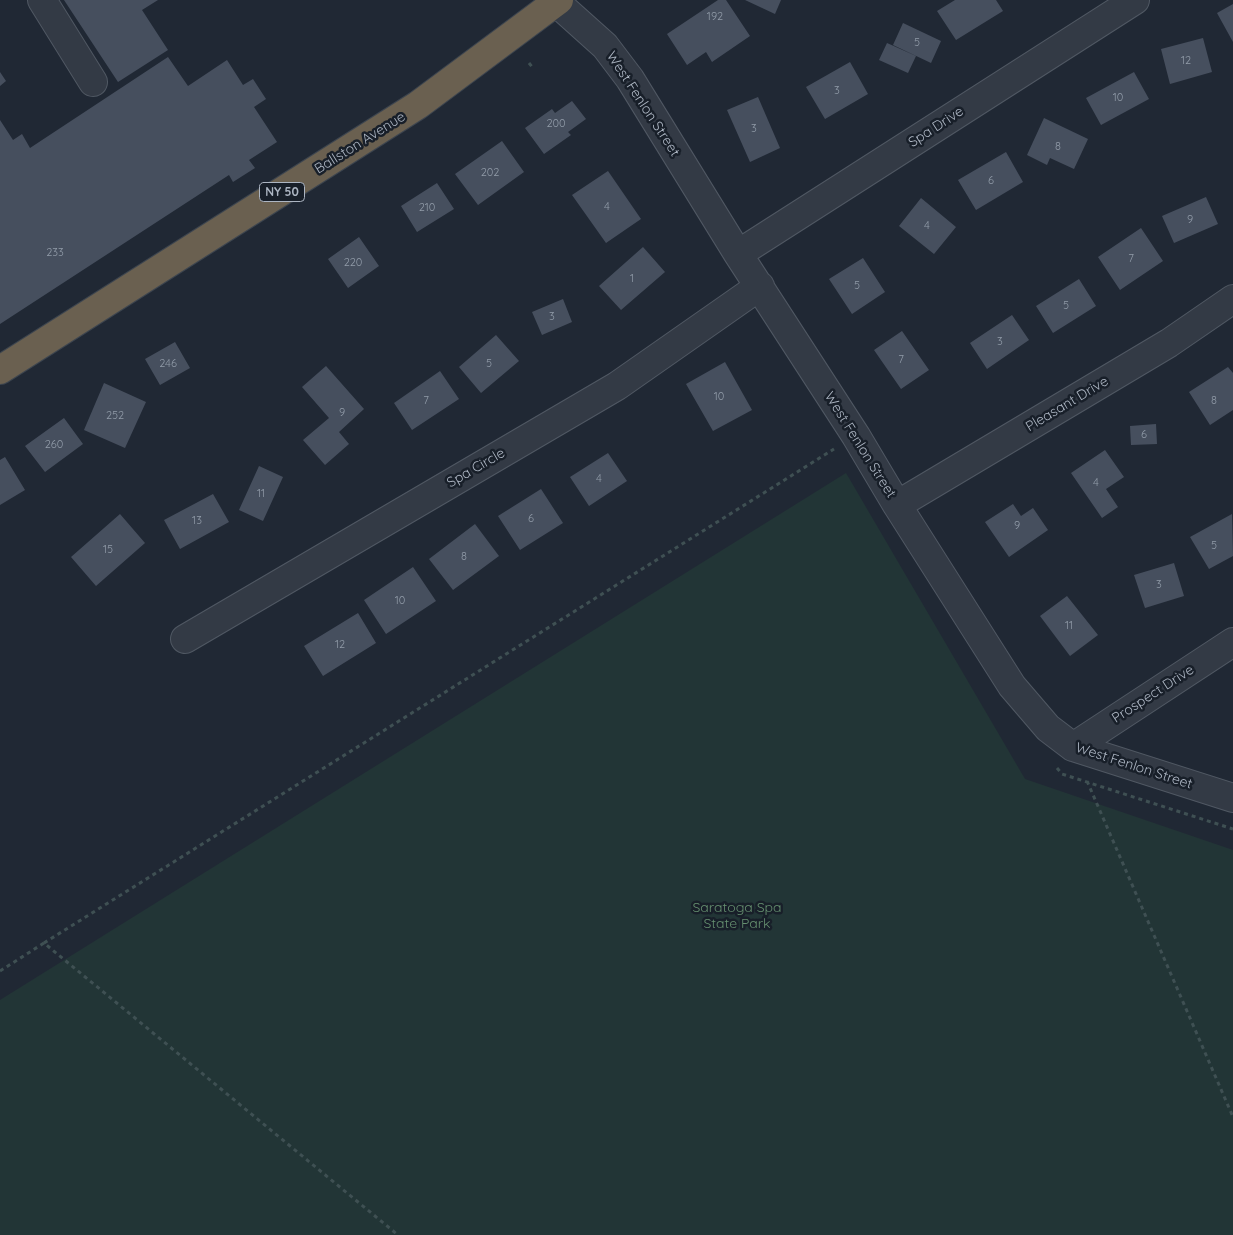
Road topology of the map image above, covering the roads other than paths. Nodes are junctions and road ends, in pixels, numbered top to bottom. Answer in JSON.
{"nodes":[{"id":1,"x":42,"y":0,"type":"edge"},
{"id":2,"x":1135,"y":0,"type":"edge"},
{"id":3,"x":556,"y":1,"type":"edge"},
{"id":4,"x":93,"y":82,"type":"dead end"},
{"id":5,"x":738,"y":254,"type":"junction"},
{"id":6,"x":760,"y":286,"type":"junction"},
{"id":7,"x":1233,"y":299,"type":"edge"},
{"id":8,"x":0,"y":370,"type":"edge"},
{"id":9,"x":897,"y":505,"type":"junction"},
{"id":10,"x":185,"y":639,"type":"dead end"},
{"id":11,"x":1233,"y":642,"type":"edge"},
{"id":12,"x":1072,"y":747,"type":"junction"},
{"id":13,"x":1233,"y":798,"type":"edge"}],
"edges":[{"from":1,"to":4,"type":"street"},
{"from":2,"to":5,"type":"street","name":"Spa Drive"},
{"from":3,"to":5,"type":"street","name":"West Fenlon Street"},
{"from":3,"to":8,"type":"highway","name":"Ballston Avenue","number":"NY 50"},
{"from":5,"to":6,"type":"street","name":"West Fenlon Street"},
{"from":6,"to":9,"type":"street","name":"West Fenlon Street"},
{"from":6,"to":10,"type":"street","name":"Spa Circle"},
{"from":7,"to":9,"type":"street","name":"Pleasant Drive"},
{"from":9,"to":12,"type":"street","name":"West Fenlon Street"},
{"from":11,"to":12,"type":"street","name":"Prospect Drive"},
{"from":12,"to":13,"type":"street","name":"West Fenlon Street"}]}
